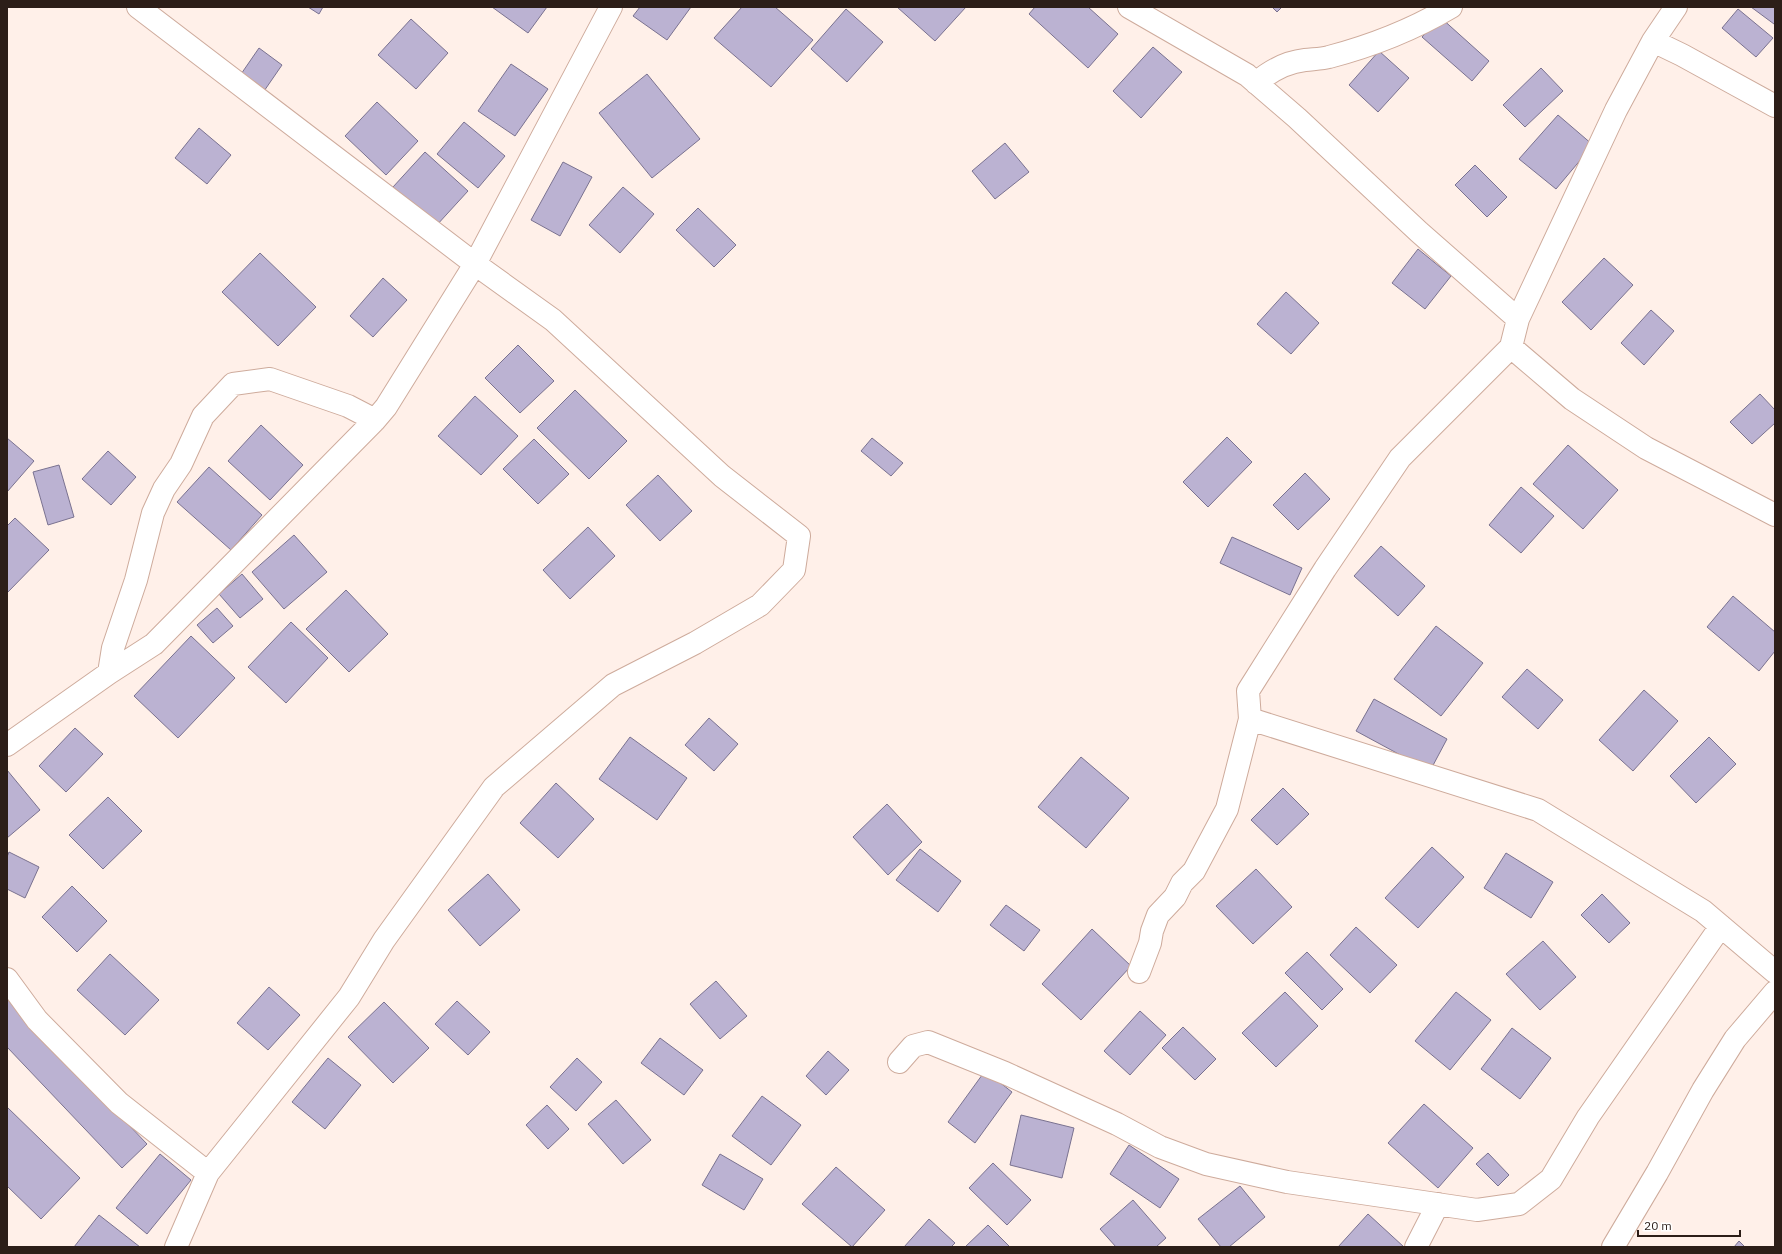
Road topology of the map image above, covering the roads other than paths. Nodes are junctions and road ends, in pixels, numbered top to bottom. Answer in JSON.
{"nodes":[{"id":1,"x":138,"y":7,"type":"edge"},
{"id":2,"x":611,"y":7,"type":"edge"},
{"id":3,"x":1129,"y":7,"type":"edge"},
{"id":4,"x":1450,"y":7,"type":"edge"},
{"id":5,"x":1676,"y":7,"type":"edge"},
{"id":6,"x":1653,"y":41,"type":"junction"},
{"id":7,"x":1256,"y":83,"type":"junction"},
{"id":8,"x":1775,"y":106,"type":"edge"},
{"id":9,"x":475,"y":264,"type":"junction"},
{"id":10,"x":1518,"y":319,"type":"junction"},
{"id":11,"x":1510,"y":347,"type":"junction"},
{"id":12,"x":375,"y":420,"type":"junction"},
{"id":13,"x":1775,"y":515,"type":"edge"},
{"id":14,"x":109,"y":673,"type":"junction"},
{"id":15,"x":1250,"y":719,"type":"junction"},
{"id":16,"x":7,"y":745,"type":"edge"},
{"id":17,"x":1721,"y":926,"type":"junction"},
{"id":18,"x":1140,"y":972,"type":"dead end"},
{"id":19,"x":1775,"y":972,"type":"edge"},
{"id":20,"x":7,"y":979,"type":"edge"},
{"id":21,"x":1775,"y":992,"type":"edge"},
{"id":22,"x":899,"y":1062,"type":"dead end"},
{"id":23,"x":208,"y":1173,"type":"junction"},
{"id":24,"x":1438,"y":1204,"type":"junction"},
{"id":25,"x":176,"y":1247,"type":"edge"},
{"id":26,"x":1416,"y":1247,"type":"edge"},
{"id":27,"x":1613,"y":1247,"type":"edge"}],
"edges":[{"from":1,"to":9,"type":"street"},
{"from":2,"to":9,"type":"street"},
{"from":3,"to":7,"type":"street"},
{"from":4,"to":7,"type":"street"},
{"from":5,"to":6,"type":"street"},
{"from":6,"to":8,"type":"street"},
{"from":6,"to":10,"type":"street"},
{"from":7,"to":10,"type":"street"},
{"from":9,"to":12,"type":"street"},
{"from":9,"to":23,"type":"street"},
{"from":10,"to":11,"type":"street"},
{"from":11,"to":13,"type":"street"},
{"from":11,"to":15,"type":"street"},
{"from":12,"to":14,"type":"street"},
{"from":12,"to":14,"type":"street"},
{"from":14,"to":16,"type":"street"},
{"from":15,"to":17,"type":"street"},
{"from":15,"to":18,"type":"street"},
{"from":17,"to":19,"type":"street"},
{"from":17,"to":24,"type":"street"},
{"from":20,"to":23,"type":"street"},
{"from":21,"to":27,"type":"street"},
{"from":22,"to":24,"type":"street"},
{"from":23,"to":25,"type":"street"},
{"from":24,"to":26,"type":"street"}]}
